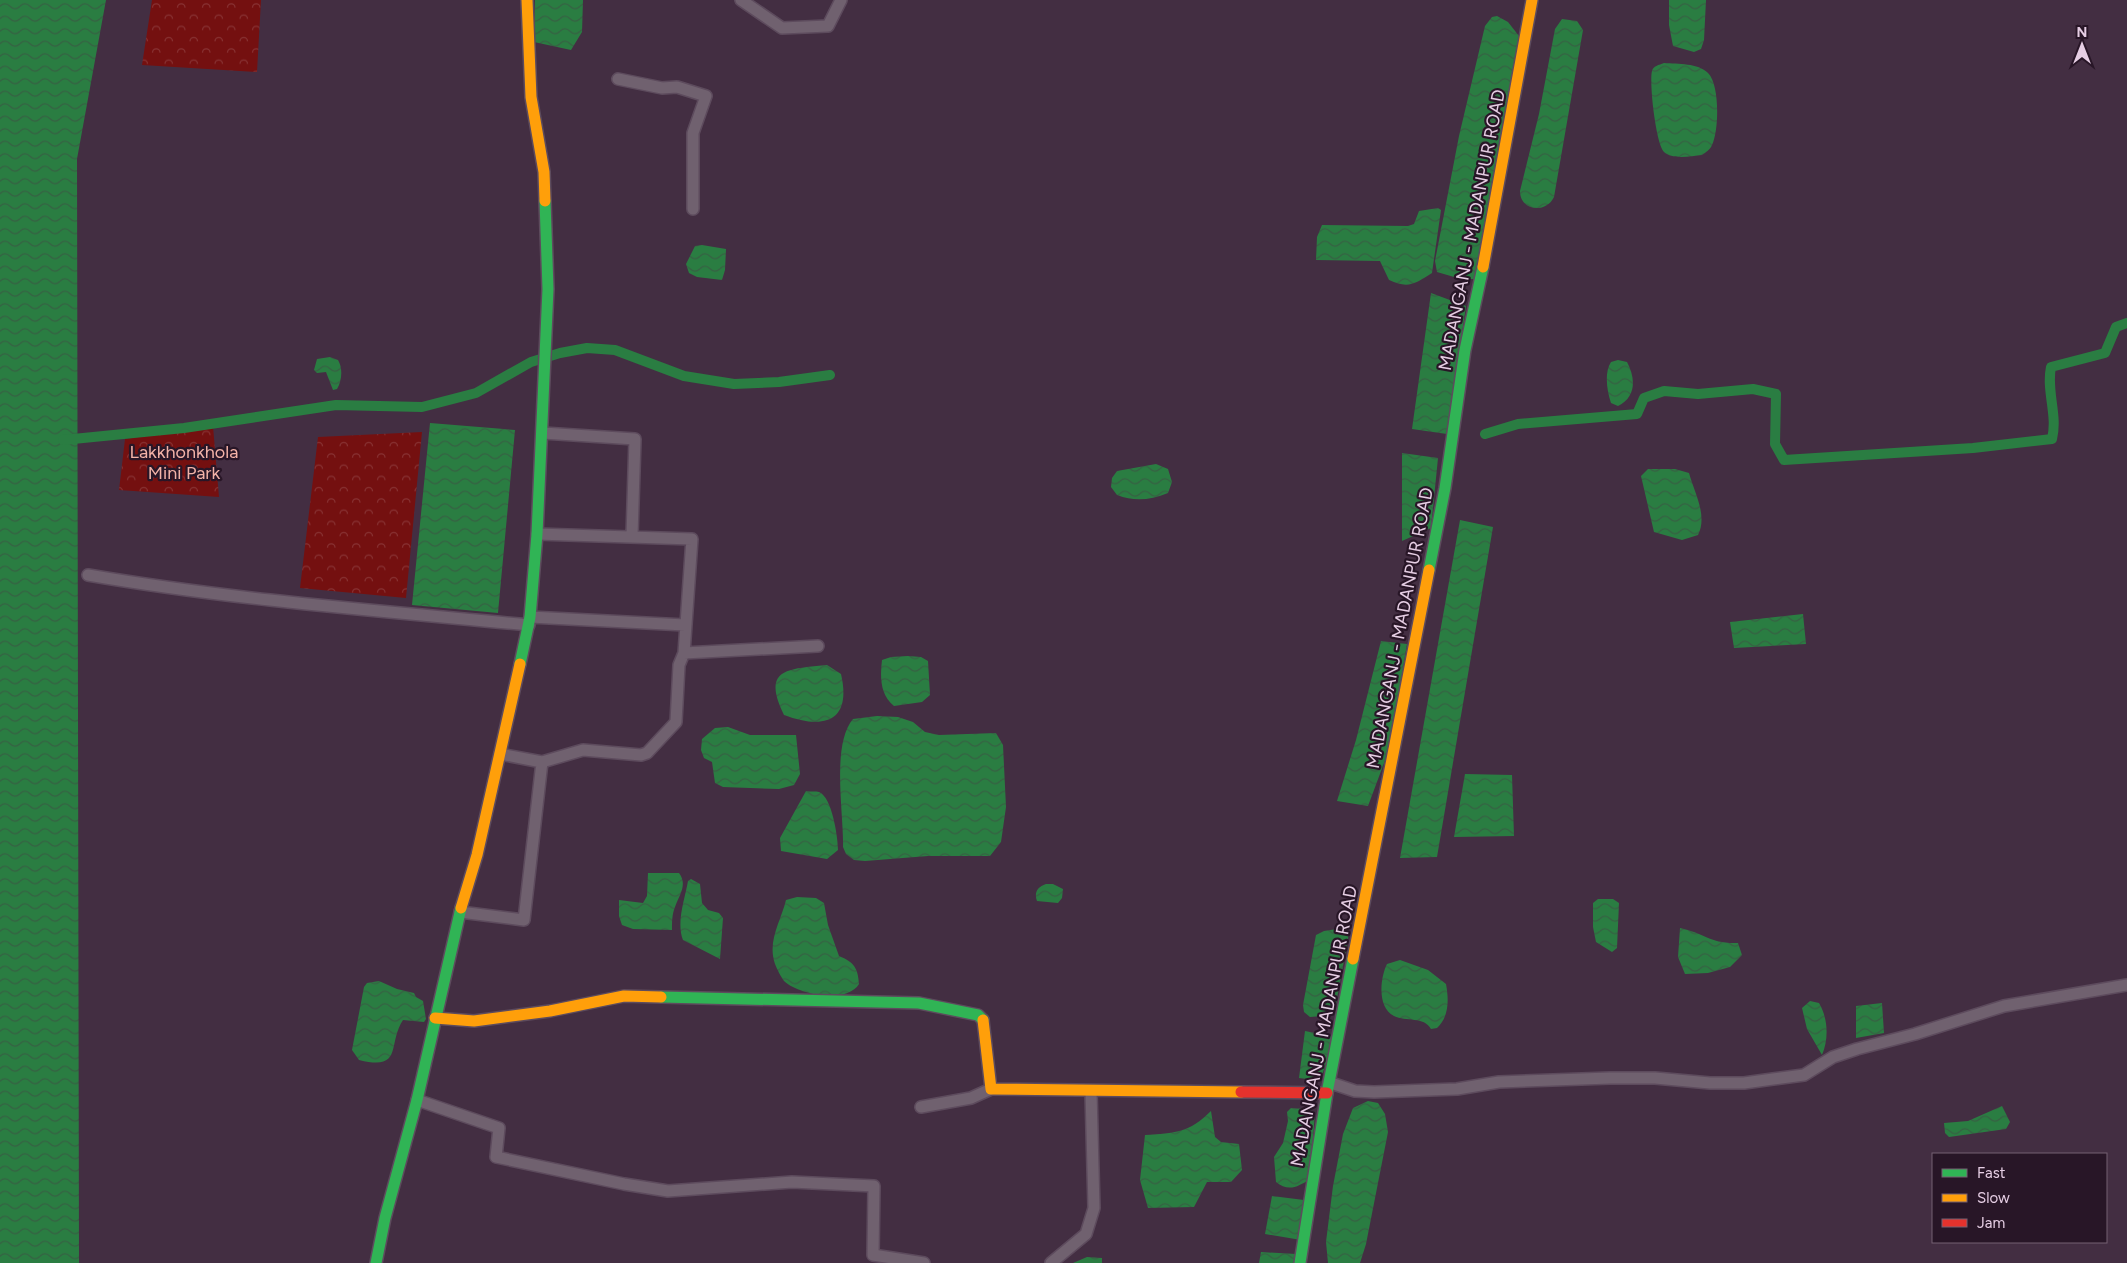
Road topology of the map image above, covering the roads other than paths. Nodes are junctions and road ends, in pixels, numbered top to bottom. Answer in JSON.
{"nodes":[{"id":1,"x":526,"y":0,"type":"edge"},
{"id":2,"x":741,"y":0,"type":"edge"},
{"id":3,"x":841,"y":0,"type":"edge"},
{"id":4,"x":1532,"y":0,"type":"edge"},
{"id":5,"x":618,"y":78,"type":"dead end"},
{"id":6,"x":693,"y":209,"type":"dead end"},
{"id":7,"x":543,"y":433,"type":"junction"},
{"id":8,"x":538,"y":534,"type":"junction"},
{"id":9,"x":632,"y":536,"type":"junction"},
{"id":10,"x":88,"y":575,"type":"dead end"},
{"id":11,"x":530,"y":621,"type":"junction"},
{"id":12,"x":685,"y":625,"type":"junction"},
{"id":13,"x":818,"y":646,"type":"dead end"},
{"id":14,"x":684,"y":653,"type":"junction"},
{"id":15,"x":500,"y":754,"type":"junction"},
{"id":16,"x":542,"y":762,"type":"junction"},
{"id":17,"x":460,"y":912,"type":"junction"},
{"id":18,"x":2127,"y":985,"type":"edge"},
{"id":19,"x":435,"y":1018,"type":"junction"},
{"id":20,"x":1329,"y":1088,"type":"junction"},
{"id":21,"x":991,"y":1089,"type":"junction"},
{"id":22,"x":1091,"y":1092,"type":"junction"},
{"id":23,"x":417,"y":1100,"type":"junction"},
{"id":24,"x":921,"y":1106,"type":"dead end"},
{"id":25,"x":376,"y":1263,"type":"edge"},
{"id":26,"x":924,"y":1263,"type":"edge"},
{"id":27,"x":1051,"y":1263,"type":"edge"},
{"id":28,"x":1300,"y":1263,"type":"edge"}],
"edges":[{"from":1,"to":7,"type":"street"},
{"from":2,"to":3,"type":"street"},
{"from":4,"to":20,"type":"street","name":"MADANGANJ - MADANPUR ROAD"},
{"from":5,"to":6,"type":"street"},
{"from":7,"to":8,"type":"street"},
{"from":7,"to":9,"type":"street"},
{"from":8,"to":9,"type":"street"},
{"from":8,"to":11,"type":"street"},
{"from":9,"to":12,"type":"street"},
{"from":10,"to":11,"type":"street"},
{"from":11,"to":12,"type":"street"},
{"from":11,"to":15,"type":"street"},
{"from":12,"to":14,"type":"street"},
{"from":13,"to":14,"type":"street"},
{"from":14,"to":16,"type":"street"},
{"from":15,"to":16,"type":"street"},
{"from":15,"to":17,"type":"street"},
{"from":16,"to":17,"type":"street"},
{"from":17,"to":19,"type":"street"},
{"from":18,"to":20,"type":"street"},
{"from":19,"to":21,"type":"street"},
{"from":19,"to":23,"type":"street"},
{"from":20,"to":22,"type":"street"},
{"from":20,"to":28,"type":"street","name":"MADANGANJ - MADANPUR ROAD"},
{"from":21,"to":22,"type":"street"},
{"from":21,"to":24,"type":"street"},
{"from":22,"to":27,"type":"street"},
{"from":23,"to":25,"type":"street"},
{"from":23,"to":26,"type":"street"}]}
